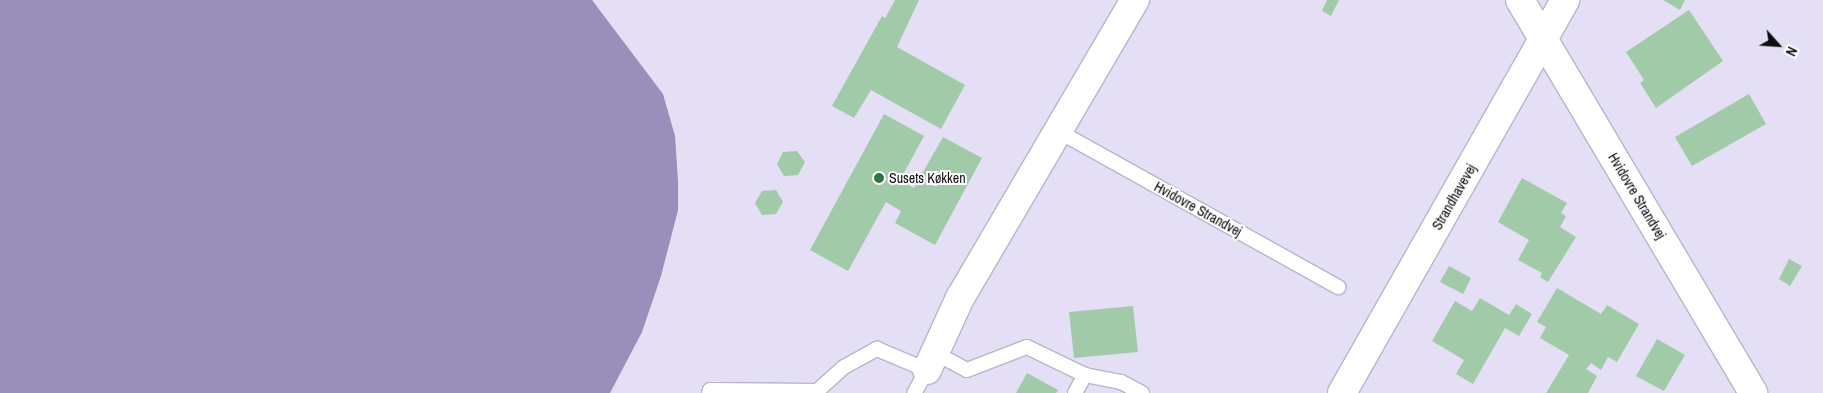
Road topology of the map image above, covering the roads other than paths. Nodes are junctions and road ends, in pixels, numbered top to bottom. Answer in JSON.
{"nodes":[{"id":1,"x":1135,"y":0,"type":"edge"},
{"id":2,"x":1520,"y":0,"type":"edge"},
{"id":3,"x":1565,"y":0,"type":"edge"},
{"id":4,"x":1543,"y":39,"type":"junction"},
{"id":5,"x":1058,"y":132,"type":"junction"},
{"id":6,"x":1338,"y":287,"type":"dead end"},
{"id":7,"x":925,"y":372,"type":"edge"},
{"id":8,"x":1085,"y":375,"type":"junction"},
{"id":9,"x":815,"y":392,"type":"edge"},
{"id":10,"x":709,"y":393,"type":"edge"},
{"id":11,"x":1075,"y":393,"type":"edge"},
{"id":12,"x":1142,"y":393,"type":"edge"},
{"id":13,"x":1342,"y":393,"type":"edge"},
{"id":14,"x":1753,"y":393,"type":"edge"}],
"edges":[{"from":1,"to":5,"type":"street"},
{"from":2,"to":4,"type":"street","name":"Hvidovre Strandvej"},
{"from":3,"to":4,"type":"street","name":"Strandhavevej"},
{"from":4,"to":13,"type":"street","name":"Strandhavevej"},
{"from":4,"to":14,"type":"street","name":"Hvidovre Strandvej"},
{"from":5,"to":6,"type":"lane","name":"Hvidovre Strandvej"},
{"from":5,"to":7,"type":"street"},
{"from":7,"to":8,"type":"lane"},
{"from":7,"to":9,"type":"lane"},
{"from":8,"to":11,"type":"lane"},
{"from":8,"to":12,"type":"lane"},
{"from":9,"to":10,"type":"lane"}]}
